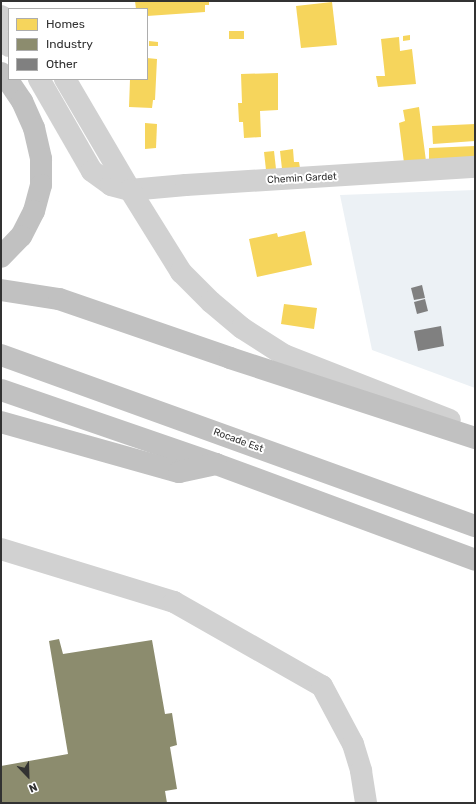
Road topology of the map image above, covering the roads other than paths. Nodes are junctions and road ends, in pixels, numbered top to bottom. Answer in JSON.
{"nodes":[{"id":1,"x":1,"y":73,"type":"edge"},
{"id":2,"x":40,"y":80,"type":"edge"},
{"id":3,"x":66,"y":80,"type":"edge"},
{"id":4,"x":475,"y":167,"type":"edge"},
{"id":5,"x":130,"y":190,"type":"junction"},
{"id":6,"x":1,"y":257,"type":"edge"},
{"id":7,"x":1,"y":290,"type":"edge"},
{"id":8,"x":1,"y":355,"type":"edge"},
{"id":9,"x":1,"y":390,"type":"edge"},
{"id":10,"x":1,"y":422,"type":"edge"},
{"id":11,"x":475,"y":430,"type":"edge"},
{"id":12,"x":475,"y":438,"type":"edge"},
{"id":13,"x":216,"y":464,"type":"junction"},
{"id":14,"x":475,"y":526,"type":"edge"},
{"id":15,"x":1,"y":550,"type":"edge"},
{"id":16,"x":475,"y":560,"type":"edge"},
{"id":17,"x":366,"y":803,"type":"edge"}],
"edges":[{"from":1,"to":6,"type":"highway"},
{"from":2,"to":5,"type":"street"},
{"from":3,"to":5,"type":"street"},
{"from":4,"to":5,"type":"street","name":"Chemin Gardet"},
{"from":5,"to":11,"type":"street"},
{"from":7,"to":12,"type":"highway"},
{"from":8,"to":14,"type":"highway","name":"Rocade Est"},
{"from":9,"to":13,"type":"highway"},
{"from":10,"to":13,"type":"highway"},
{"from":13,"to":16,"type":"highway"},
{"from":15,"to":17,"type":"street"}]}
